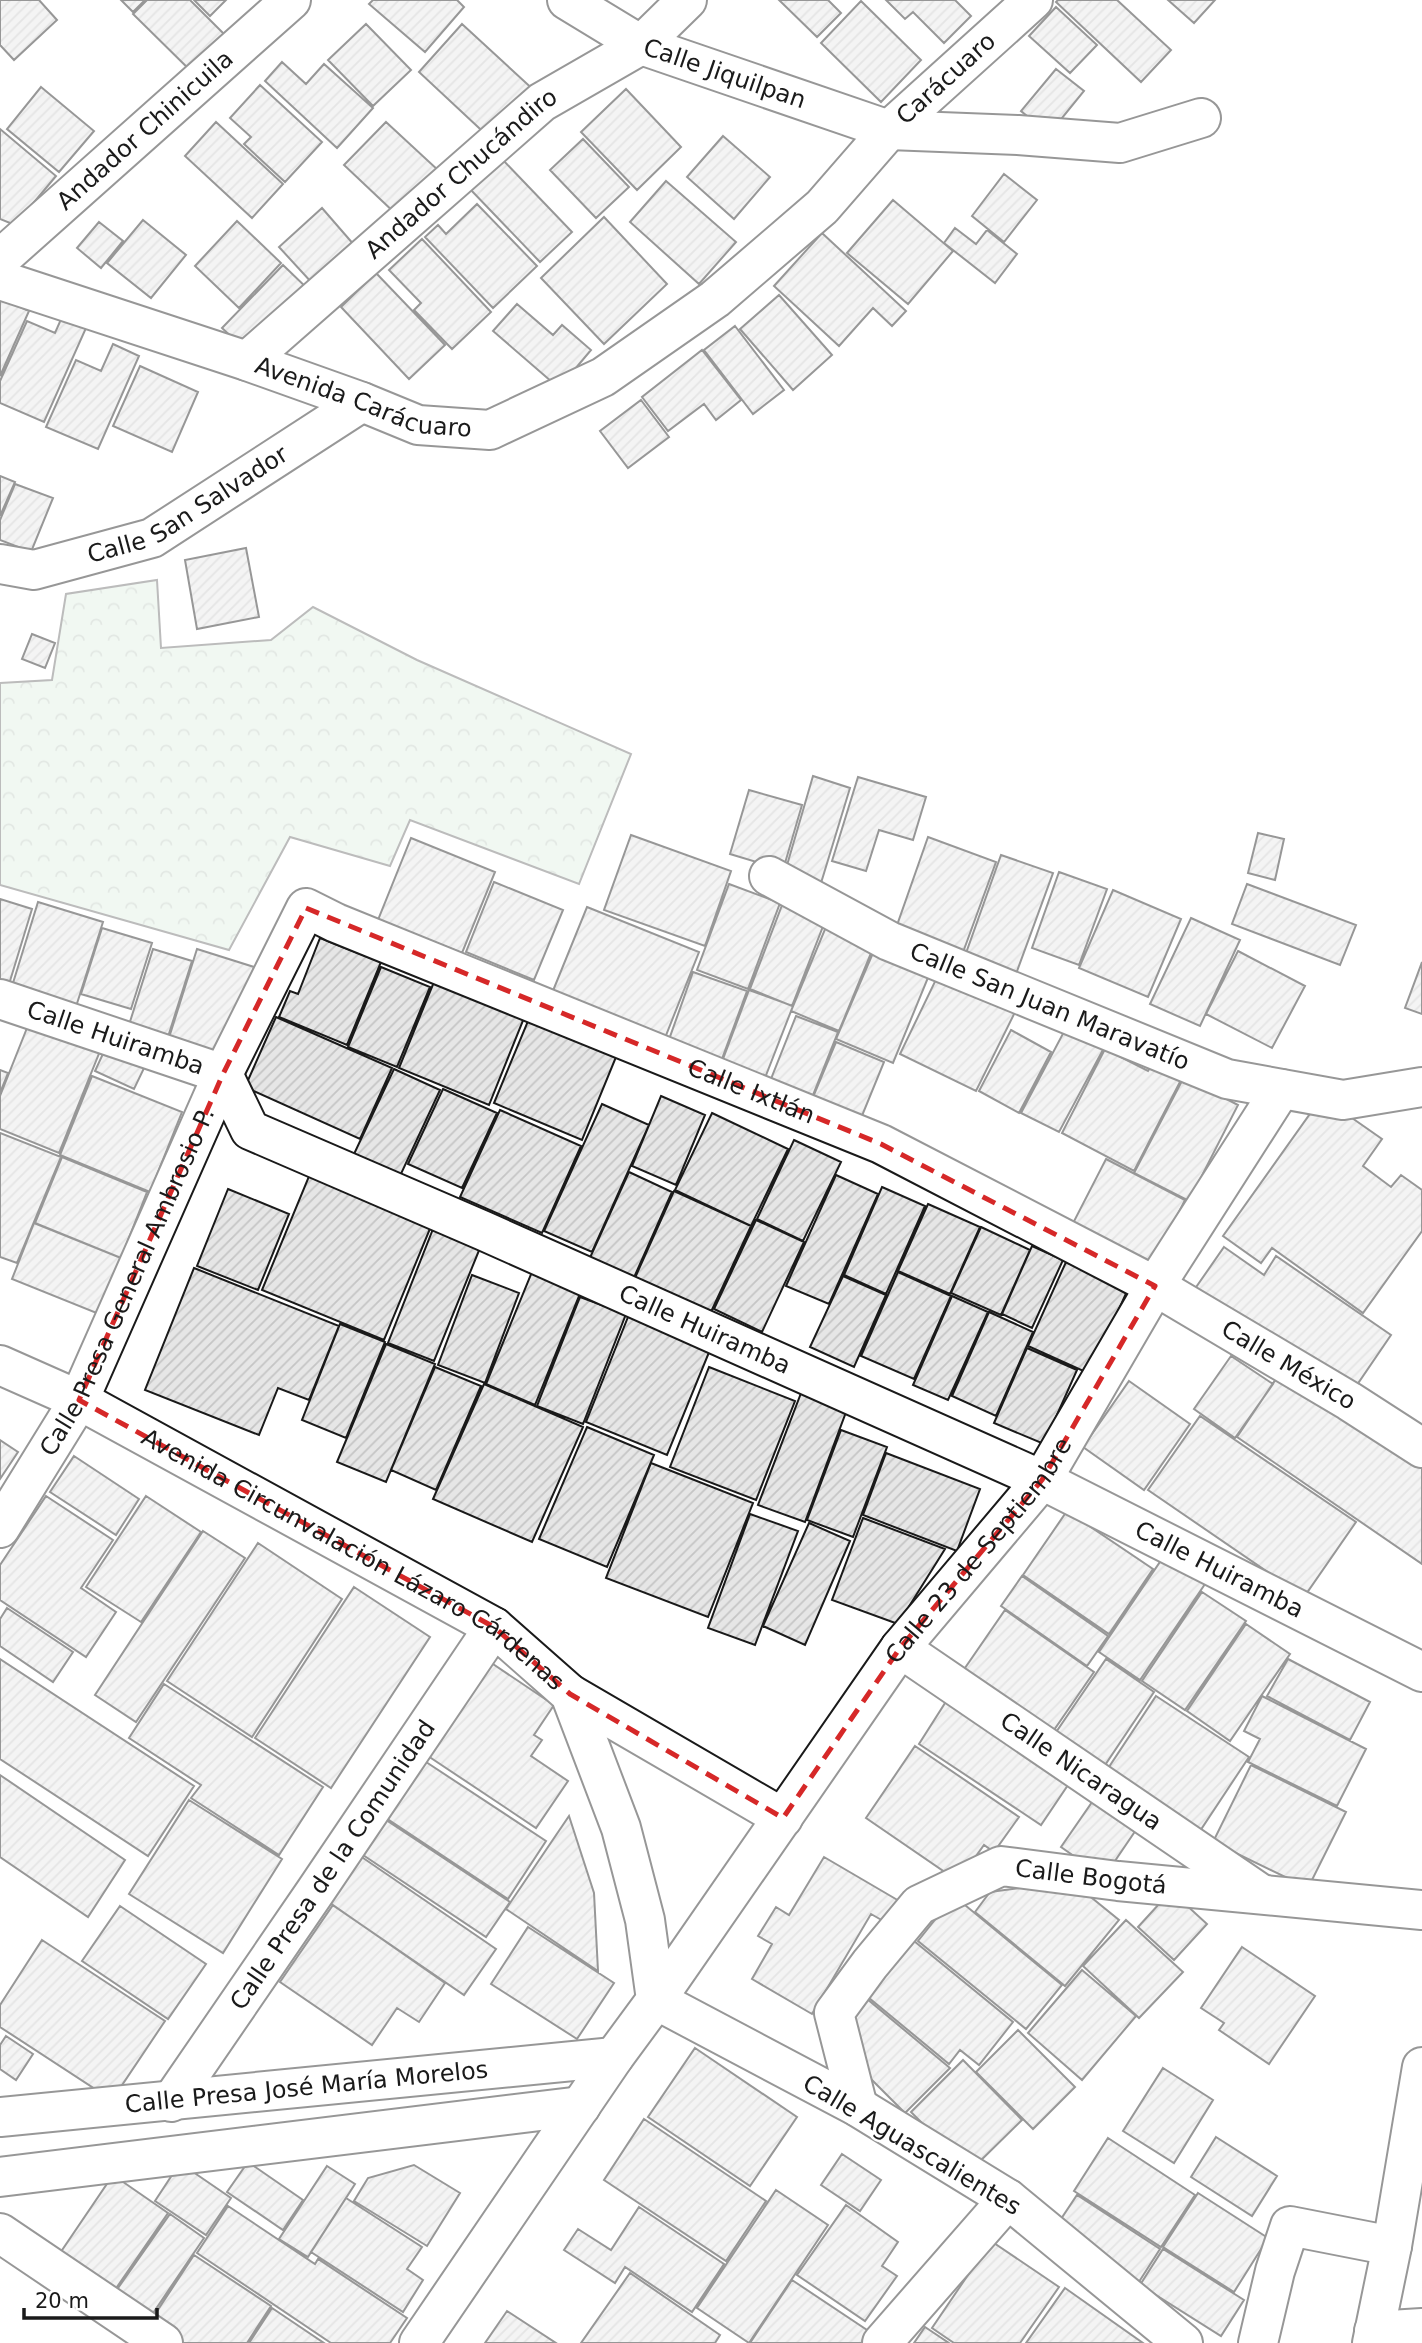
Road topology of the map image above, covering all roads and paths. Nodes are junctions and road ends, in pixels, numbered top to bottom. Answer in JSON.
{"nodes":[{"id":1,"x":291,"y":0,"type":"edge"},
{"id":2,"x":567,"y":0,"type":"edge"},
{"id":3,"x":687,"y":0,"type":"edge"},
{"id":4,"x":1033,"y":0,"type":"edge"},
{"id":5,"x":641,"y":45,"type":"junction"},
{"id":6,"x":1201,"y":118,"type":"dead end"},
{"id":7,"x":889,"y":130,"type":"junction"},
{"id":8,"x":0,"y":259,"type":"edge"},
{"id":9,"x":0,"y":280,"type":"edge"},
{"id":10,"x":247,"y":361,"type":"junction"},
{"id":11,"x":362,"y":402,"type":"junction"},
{"id":12,"x":0,"y":564,"type":"edge"},
{"id":13,"x":769,"y":876,"type":"dead end"},
{"id":14,"x":336,"y":923,"type":"joint"},
{"id":15,"x":0,"y":999,"type":"edge"},
{"id":16,"x":223,"y":1074,"type":"junction"},
{"id":17,"x":1422,"y":1087,"type":"edge"},
{"id":18,"x":1281,"y":1089,"type":"junction"},
{"id":19,"x":1155,"y":1286,"type":"junction"},
{"id":20,"x":0,"y":1365,"type":"edge"},
{"id":21,"x":79,"y":1399,"type":"junction"},
{"id":22,"x":1422,"y":1448,"type":"edge"},
{"id":23,"x":1042,"y":1480,"type":"junction"},
{"id":24,"x":0,"y":1528,"type":"edge"},
{"id":25,"x":494,"y":1627,"type":"junction"},
{"id":26,"x":900,"y":1648,"type":"junction"},
{"id":27,"x":1422,"y":1672,"type":"edge"},
{"id":28,"x":570,"y":1694,"type":"junction"},
{"id":29,"x":783,"y":1818,"type":"junction"},
{"id":30,"x":1263,"y":1895,"type":"junction"},
{"id":31,"x":1422,"y":1910,"type":"edge"},
{"id":32,"x":656,"y":2000,"type":"junction"},
{"id":33,"x":614,"y":2057,"type":"junction"},
{"id":34,"x":1422,"y":2067,"type":"edge"},
{"id":35,"x":171,"y":2102,"type":"junction"},
{"id":36,"x":581,"y":2106,"type":"junction"},
{"id":37,"x":858,"y":2107,"type":"junction"},
{"id":38,"x":0,"y":2117,"type":"edge"},
{"id":39,"x":0,"y":2177,"type":"edge"},
{"id":40,"x":1009,"y":2199,"type":"junction"},
{"id":41,"x":0,"y":2232,"type":"edge"},
{"id":42,"x":1392,"y":2246,"type":"junction"},
{"id":43,"x":1422,"y":2328,"type":"edge"},
{"id":44,"x":1373,"y":2337,"type":"edge"},
{"id":45,"x":163,"y":2343,"type":"edge"},
{"id":46,"x":419,"y":2343,"type":"edge"},
{"id":47,"x":882,"y":2343,"type":"edge"},
{"id":48,"x":1183,"y":2343,"type":"edge"},
{"id":49,"x":1258,"y":2343,"type":"edge"}],
"edges":[{"from":1,"to":8,"type":"street","name":"Andador Chinicuila"},
{"from":2,"to":5,"type":"street","name":"Calle Jiquilpan"},
{"from":3,"to":5,"type":"street","name":"Andador Chucándiro"},
{"from":4,"to":7,"type":"street","name":"Carácuaro"},
{"from":5,"to":7,"type":"street","name":"Calle Jiquilpan"},
{"from":5,"to":10,"type":"street","name":"Andador Chucándiro"},
{"from":6,"to":7,"type":"street","name":"Calle Jiquilpan"},
{"from":7,"to":11,"type":"street","name":"Avenida Carácuaro"},
{"from":9,"to":10,"type":"street","name":"Avenida Carácuaro"},
{"from":10,"to":11,"type":"street","name":"Avenida Carácuaro"},
{"from":11,"to":12,"type":"street","name":"Calle San Salvador"},
{"from":13,"to":18,"type":"street","name":"Calle San Juan Maravatío"},
{"from":14,"to":16,"type":"street","name":"Calle Presa General Ambrosio P."},
{"from":14,"to":19,"type":"street","name":"Calle Ixtlán"},
{"from":15,"to":16,"type":"street","name":"Calle Huiramba"},
{"from":16,"to":21,"type":"street","name":"Calle Presa General Ambrosio P."},
{"from":16,"to":23,"type":"street","name":"Calle Huiramba"},
{"from":17,"to":18,"type":"street","name":"Calle San Juan Maravatío"},
{"from":18,"to":19,"type":"street","name":"Calle 23 de Septiembre"},
{"from":19,"to":22,"type":"street","name":"Calle México"},
{"from":19,"to":23,"type":"street","name":"Calle 23 de Septiembre"},
{"from":20,"to":21,"type":"street","name":"Avenida Circunvalación Lázaro Cárdenas"},
{"from":21,"to":24,"type":"street","name":"Calle Presa General Ambrosio P."},
{"from":21,"to":25,"type":"street","name":"Avenida Circunvalación Lázaro Cárdenas"},
{"from":23,"to":26,"type":"street","name":"Calle 23 de Septiembre"},
{"from":23,"to":27,"type":"street","name":"Calle Huiramba"},
{"from":25,"to":28,"type":"street","name":"Avenida Circunvalación Lázaro Cárdenas"},
{"from":25,"to":35,"type":"street","name":"Calle Presa de la Comunidad"},
{"from":26,"to":29,"type":"street","name":"Calle 23 de Septiembre"},
{"from":26,"to":30,"type":"street","name":"Calle Nicaragua"},
{"from":28,"to":29,"type":"street"},
{"from":28,"to":32,"type":"street","name":"Avenida Circunvalación Lázaro Cárdenas"},
{"from":29,"to":32,"type":"street","name":"Calle 23 de Septiembre"},
{"from":30,"to":31,"type":"street","name":"Calle Bogotá"},
{"from":30,"to":37,"type":"street","name":"Calle Bogotá"},
{"from":32,"to":33,"type":"street"},
{"from":32,"to":37,"type":"street","name":"Calle Aguascalientes"},
{"from":33,"to":35,"type":"street","name":"Calle Presa José María Morelos"},
{"from":33,"to":36,"type":"street"},
{"from":34,"to":42,"type":"street"},
{"from":35,"to":38,"type":"street","name":"Calle Presa José María Morelos"},
{"from":36,"to":39,"type":"street","name":"Calle Presa José María Morelos"},
{"from":36,"to":46,"type":"street"},
{"from":37,"to":40,"type":"street","name":"Calle Aguascalientes"},
{"from":40,"to":47,"type":"street"},
{"from":40,"to":48,"type":"street","name":"Calle Aguascalientes"},
{"from":41,"to":45,"type":"street"},
{"from":42,"to":44,"type":"street"},
{"from":42,"to":49,"type":"street"},
{"from":43,"to":44,"type":"street"}]}
